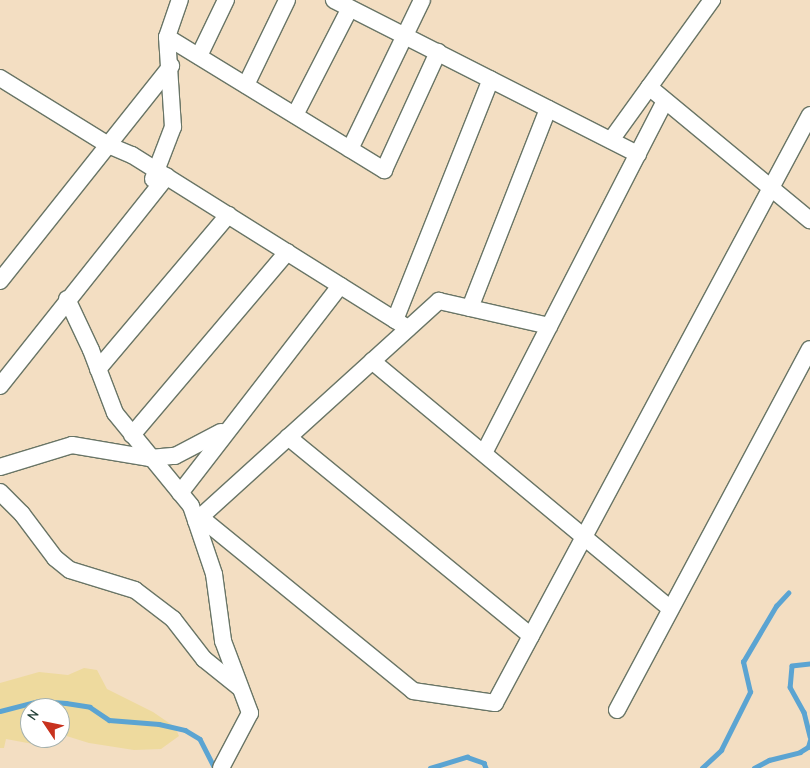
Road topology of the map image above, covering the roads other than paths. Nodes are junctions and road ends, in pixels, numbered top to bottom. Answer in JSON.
{"nodes":[{"id":1,"x":180,"y":0,"type":"edge"},
{"id":2,"x":226,"y":0,"type":"edge"},
{"id":3,"x":287,"y":0,"type":"edge"},
{"id":4,"x":334,"y":0,"type":"edge"},
{"id":5,"x":422,"y":0,"type":"edge"},
{"id":6,"x":712,"y":0,"type":"edge"},
{"id":7,"x":350,"y":8,"type":"junction"},
{"id":8,"x":406,"y":36,"type":"junction"},
{"id":9,"x":167,"y":37,"type":"junction"},
{"id":10,"x":438,"y":52,"type":"junction"},
{"id":11,"x":199,"y":56,"type":"junction"},
{"id":12,"x":171,"y":66,"type":"junction"},
{"id":13,"x":0,"y":78,"type":"edge"},
{"id":14,"x":491,"y":80,"type":"junction"},
{"id":15,"x":246,"y":85,"type":"junction"},
{"id":16,"x":649,"y":87,"type":"junction"},
{"id":17,"x":666,"y":101,"type":"junction"},
{"id":18,"x":548,"y":108,"type":"junction"},
{"id":19,"x":295,"y":115,"type":"junction"},
{"id":20,"x":810,"y":115,"type":"edge"},
{"id":21,"x":611,"y":140,"type":"junction"},
{"id":22,"x":108,"y":145,"type":"junction"},
{"id":23,"x":350,"y":149,"type":"junction"},
{"id":24,"x":638,"y":154,"type":"junction"},
{"id":25,"x":161,"y":173,"type":"junction"},
{"id":26,"x":771,"y":188,"type":"junction"},
{"id":27,"x":228,"y":215,"type":"junction"},
{"id":28,"x":810,"y":220,"type":"edge"},
{"id":29,"x":287,"y":252,"type":"junction"},
{"id":30,"x":0,"y":281,"type":"edge"},
{"id":31,"x":340,"y":286,"type":"junction"},
{"id":32,"x":67,"y":299,"type":"junction"},
{"id":33,"x":470,"y":308,"type":"junction"},
{"id":34,"x":402,"y":324,"type":"junction"},
{"id":35,"x":549,"y":326,"type":"junction"},
{"id":36,"x":810,"y":349,"type":"edge"},
{"id":37,"x":372,"y":361,"type":"junction"},
{"id":38,"x":98,"y":369,"type":"junction"},
{"id":39,"x":0,"y":386,"type":"edge"},
{"id":40,"x":231,"y":426,"type":"junction"},
{"id":41,"x":132,"y":435,"type":"junction"},
{"id":42,"x":288,"y":437,"type":"junction"},
{"id":43,"x":484,"y":453,"type":"junction"},
{"id":44,"x":150,"y":458,"type":"junction"},
{"id":45,"x":0,"y":467,"type":"edge"},
{"id":46,"x":0,"y":492,"type":"edge"},
{"id":47,"x":180,"y":492,"type":"junction"},
{"id":48,"x":198,"y":519,"type":"junction"},
{"id":49,"x":584,"y":536,"type":"junction"},
{"id":50,"x":671,"y":609,"type":"junction"},
{"id":51,"x":531,"y":636,"type":"junction"},
{"id":52,"x":241,"y":690,"type":"junction"},
{"id":53,"x":617,"y":710,"type":"dead end"},
{"id":54,"x":221,"y":768,"type":"edge"}],
"edges":[{"from":1,"to":9,"type":"street"},
{"from":2,"to":11,"type":"street"},
{"from":3,"to":15,"type":"street"},
{"from":4,"to":7,"type":"street"},
{"from":5,"to":8,"type":"street"},
{"from":6,"to":16,"type":"street"},
{"from":7,"to":8,"type":"street"},
{"from":7,"to":19,"type":"street"},
{"from":8,"to":10,"type":"street"},
{"from":8,"to":23,"type":"street"},
{"from":9,"to":11,"type":"street"},
{"from":9,"to":12,"type":"street"},
{"from":10,"to":14,"type":"street"},
{"from":10,"to":23,"type":"street"},
{"from":11,"to":15,"type":"street"},
{"from":12,"to":22,"type":"street"},
{"from":12,"to":25,"type":"street"},
{"from":13,"to":22,"type":"street"},
{"from":14,"to":18,"type":"street"},
{"from":14,"to":34,"type":"street"},
{"from":15,"to":19,"type":"street"},
{"from":16,"to":17,"type":"street"},
{"from":16,"to":21,"type":"street"},
{"from":17,"to":24,"type":"street"},
{"from":17,"to":26,"type":"street"},
{"from":18,"to":21,"type":"street"},
{"from":18,"to":33,"type":"street"},
{"from":19,"to":23,"type":"street"},
{"from":20,"to":26,"type":"street"},
{"from":21,"to":24,"type":"street"},
{"from":22,"to":25,"type":"street"},
{"from":22,"to":30,"type":"street"},
{"from":24,"to":35,"type":"street"},
{"from":25,"to":27,"type":"street"},
{"from":25,"to":32,"type":"street"},
{"from":26,"to":28,"type":"street"},
{"from":26,"to":49,"type":"street"},
{"from":27,"to":29,"type":"street"},
{"from":27,"to":38,"type":"street"},
{"from":29,"to":31,"type":"street"},
{"from":29,"to":41,"type":"street"},
{"from":31,"to":34,"type":"street"},
{"from":31,"to":40,"type":"street"},
{"from":32,"to":38,"type":"street"},
{"from":32,"to":39,"type":"street"},
{"from":33,"to":34,"type":"street"},
{"from":33,"to":35,"type":"street"},
{"from":34,"to":37,"type":"street"},
{"from":35,"to":43,"type":"street"},
{"from":36,"to":50,"type":"street"},
{"from":37,"to":42,"type":"street"},
{"from":37,"to":43,"type":"street"},
{"from":38,"to":41,"type":"street"},
{"from":40,"to":44,"type":"street"},
{"from":40,"to":47,"type":"street"},
{"from":41,"to":44,"type":"street"},
{"from":42,"to":48,"type":"street"},
{"from":42,"to":51,"type":"street"},
{"from":43,"to":49,"type":"street"},
{"from":44,"to":45,"type":"street"},
{"from":44,"to":47,"type":"street"},
{"from":46,"to":52,"type":"street"},
{"from":47,"to":48,"type":"street"},
{"from":48,"to":51,"type":"street"},
{"from":48,"to":52,"type":"street"},
{"from":49,"to":50,"type":"street"},
{"from":49,"to":51,"type":"street"},
{"from":50,"to":53,"type":"street"},
{"from":52,"to":54,"type":"street"}]}
